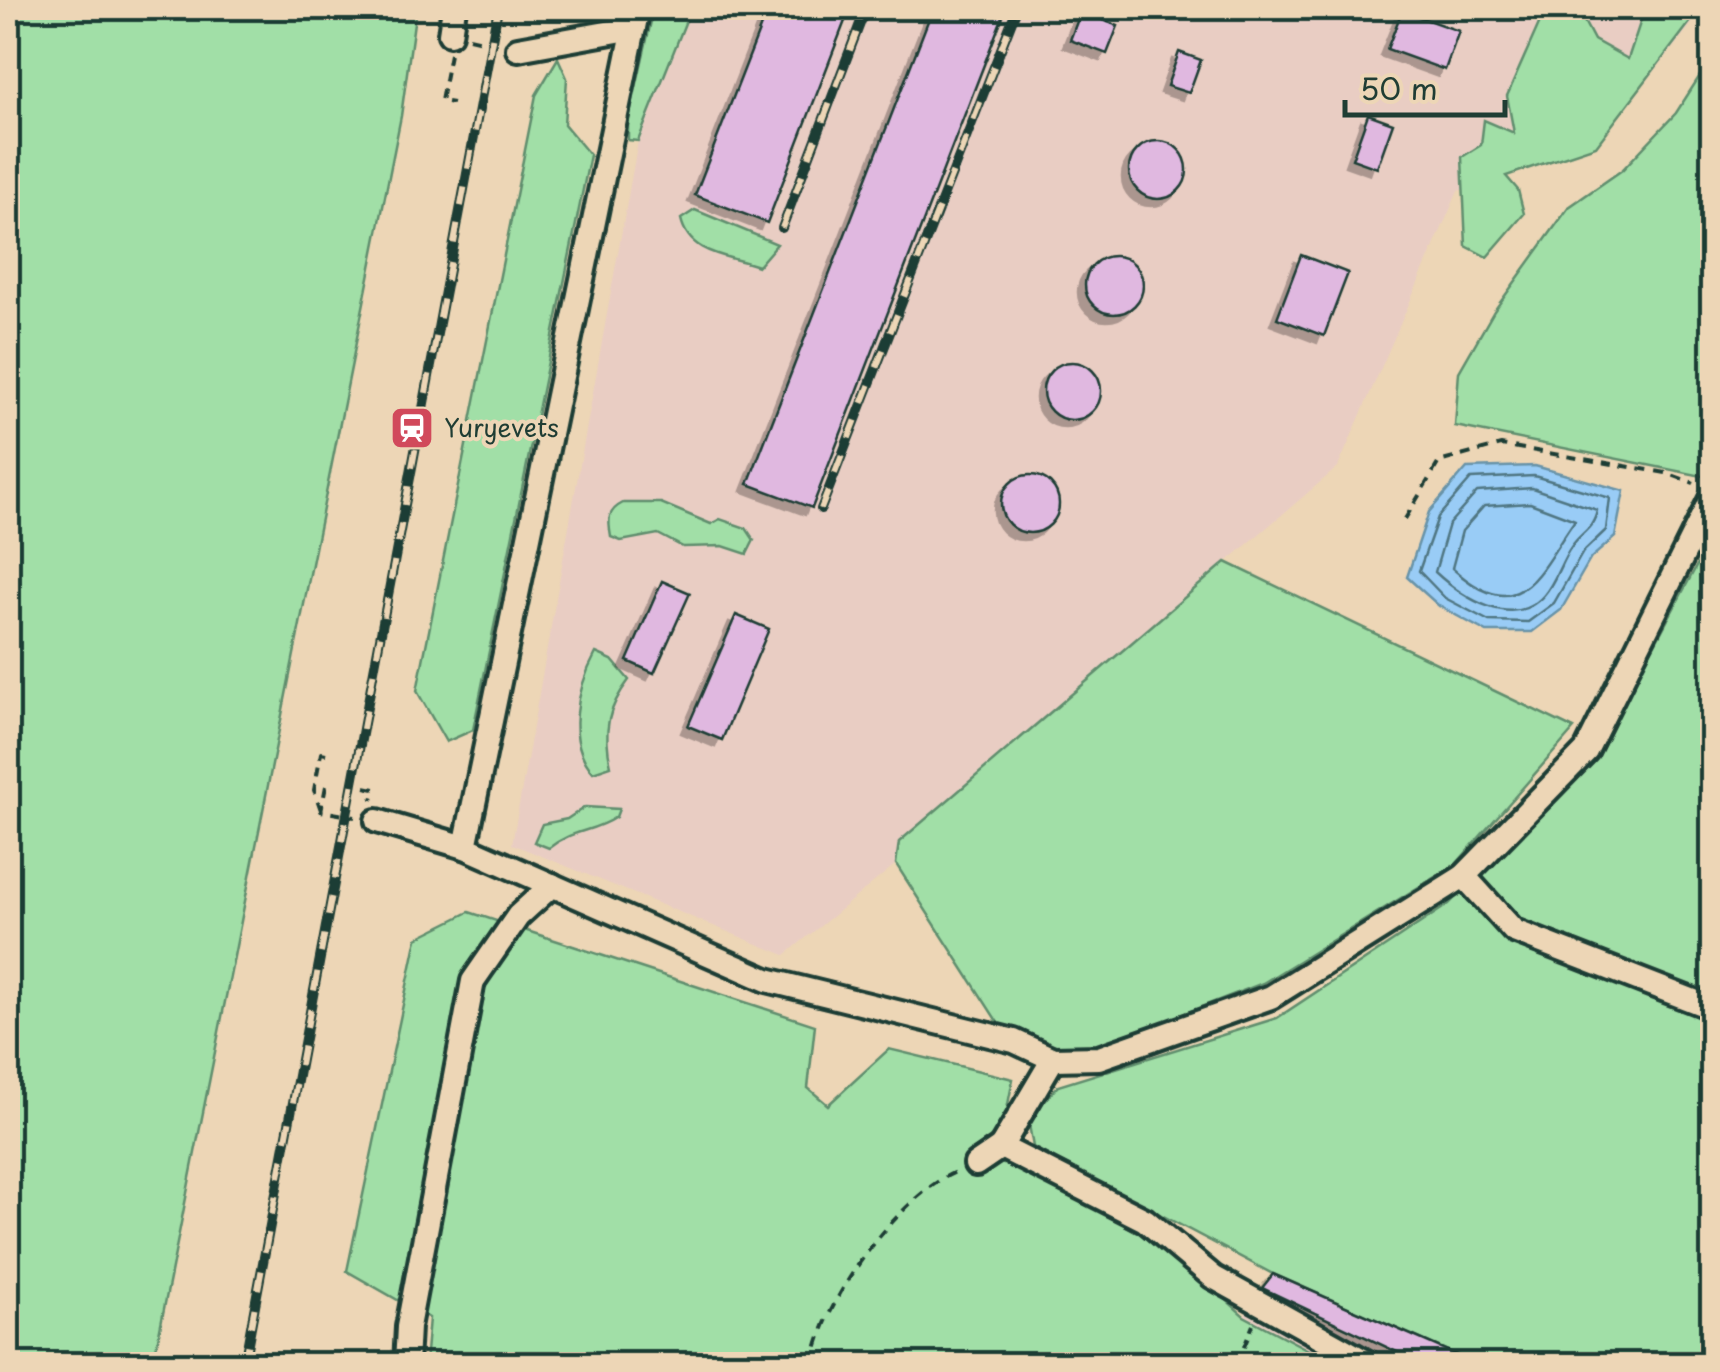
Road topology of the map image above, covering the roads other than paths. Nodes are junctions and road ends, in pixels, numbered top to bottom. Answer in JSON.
{"nodes":[{"id":1,"x":454,"y":8,"type":"edge"},
{"id":2,"x":636,"y":18,"type":"edge"},
{"id":3,"x":453,"y":40,"type":"road end"},
{"id":4,"x":518,"y":49,"type":"road end"},
{"id":5,"x":1705,"y":490,"type":"edge"},
{"id":6,"x":377,"y":821,"type":"road end"},
{"id":7,"x":465,"y":847,"type":"junction"},
{"id":8,"x":1464,"y":876,"type":"junction"},
{"id":9,"x":552,"y":885,"type":"junction"},
{"id":10,"x":1712,"y":1008,"type":"edge"},
{"id":11,"x":1053,"y":1060,"type":"junction"},
{"id":12,"x":1001,"y":1147,"type":"junction"},
{"id":13,"x":976,"y":1164,"type":"road end"},
{"id":14,"x":406,"y":1364,"type":"edge"},
{"id":15,"x":1370,"y":1364,"type":"edge"}],
"edges":[{"from":1,"to":3,"type":"street"},
{"from":2,"to":4,"type":"street"},
{"from":2,"to":7,"type":"street"},
{"from":5,"to":8,"type":"street"},
{"from":6,"to":7,"type":"street"},
{"from":7,"to":9,"type":"street"},
{"from":8,"to":10,"type":"street"},
{"from":8,"to":11,"type":"street"},
{"from":9,"to":11,"type":"street"},
{"from":9,"to":14,"type":"street"},
{"from":11,"to":12,"type":"street"},
{"from":12,"to":13,"type":"street"},
{"from":12,"to":15,"type":"street"}]}
